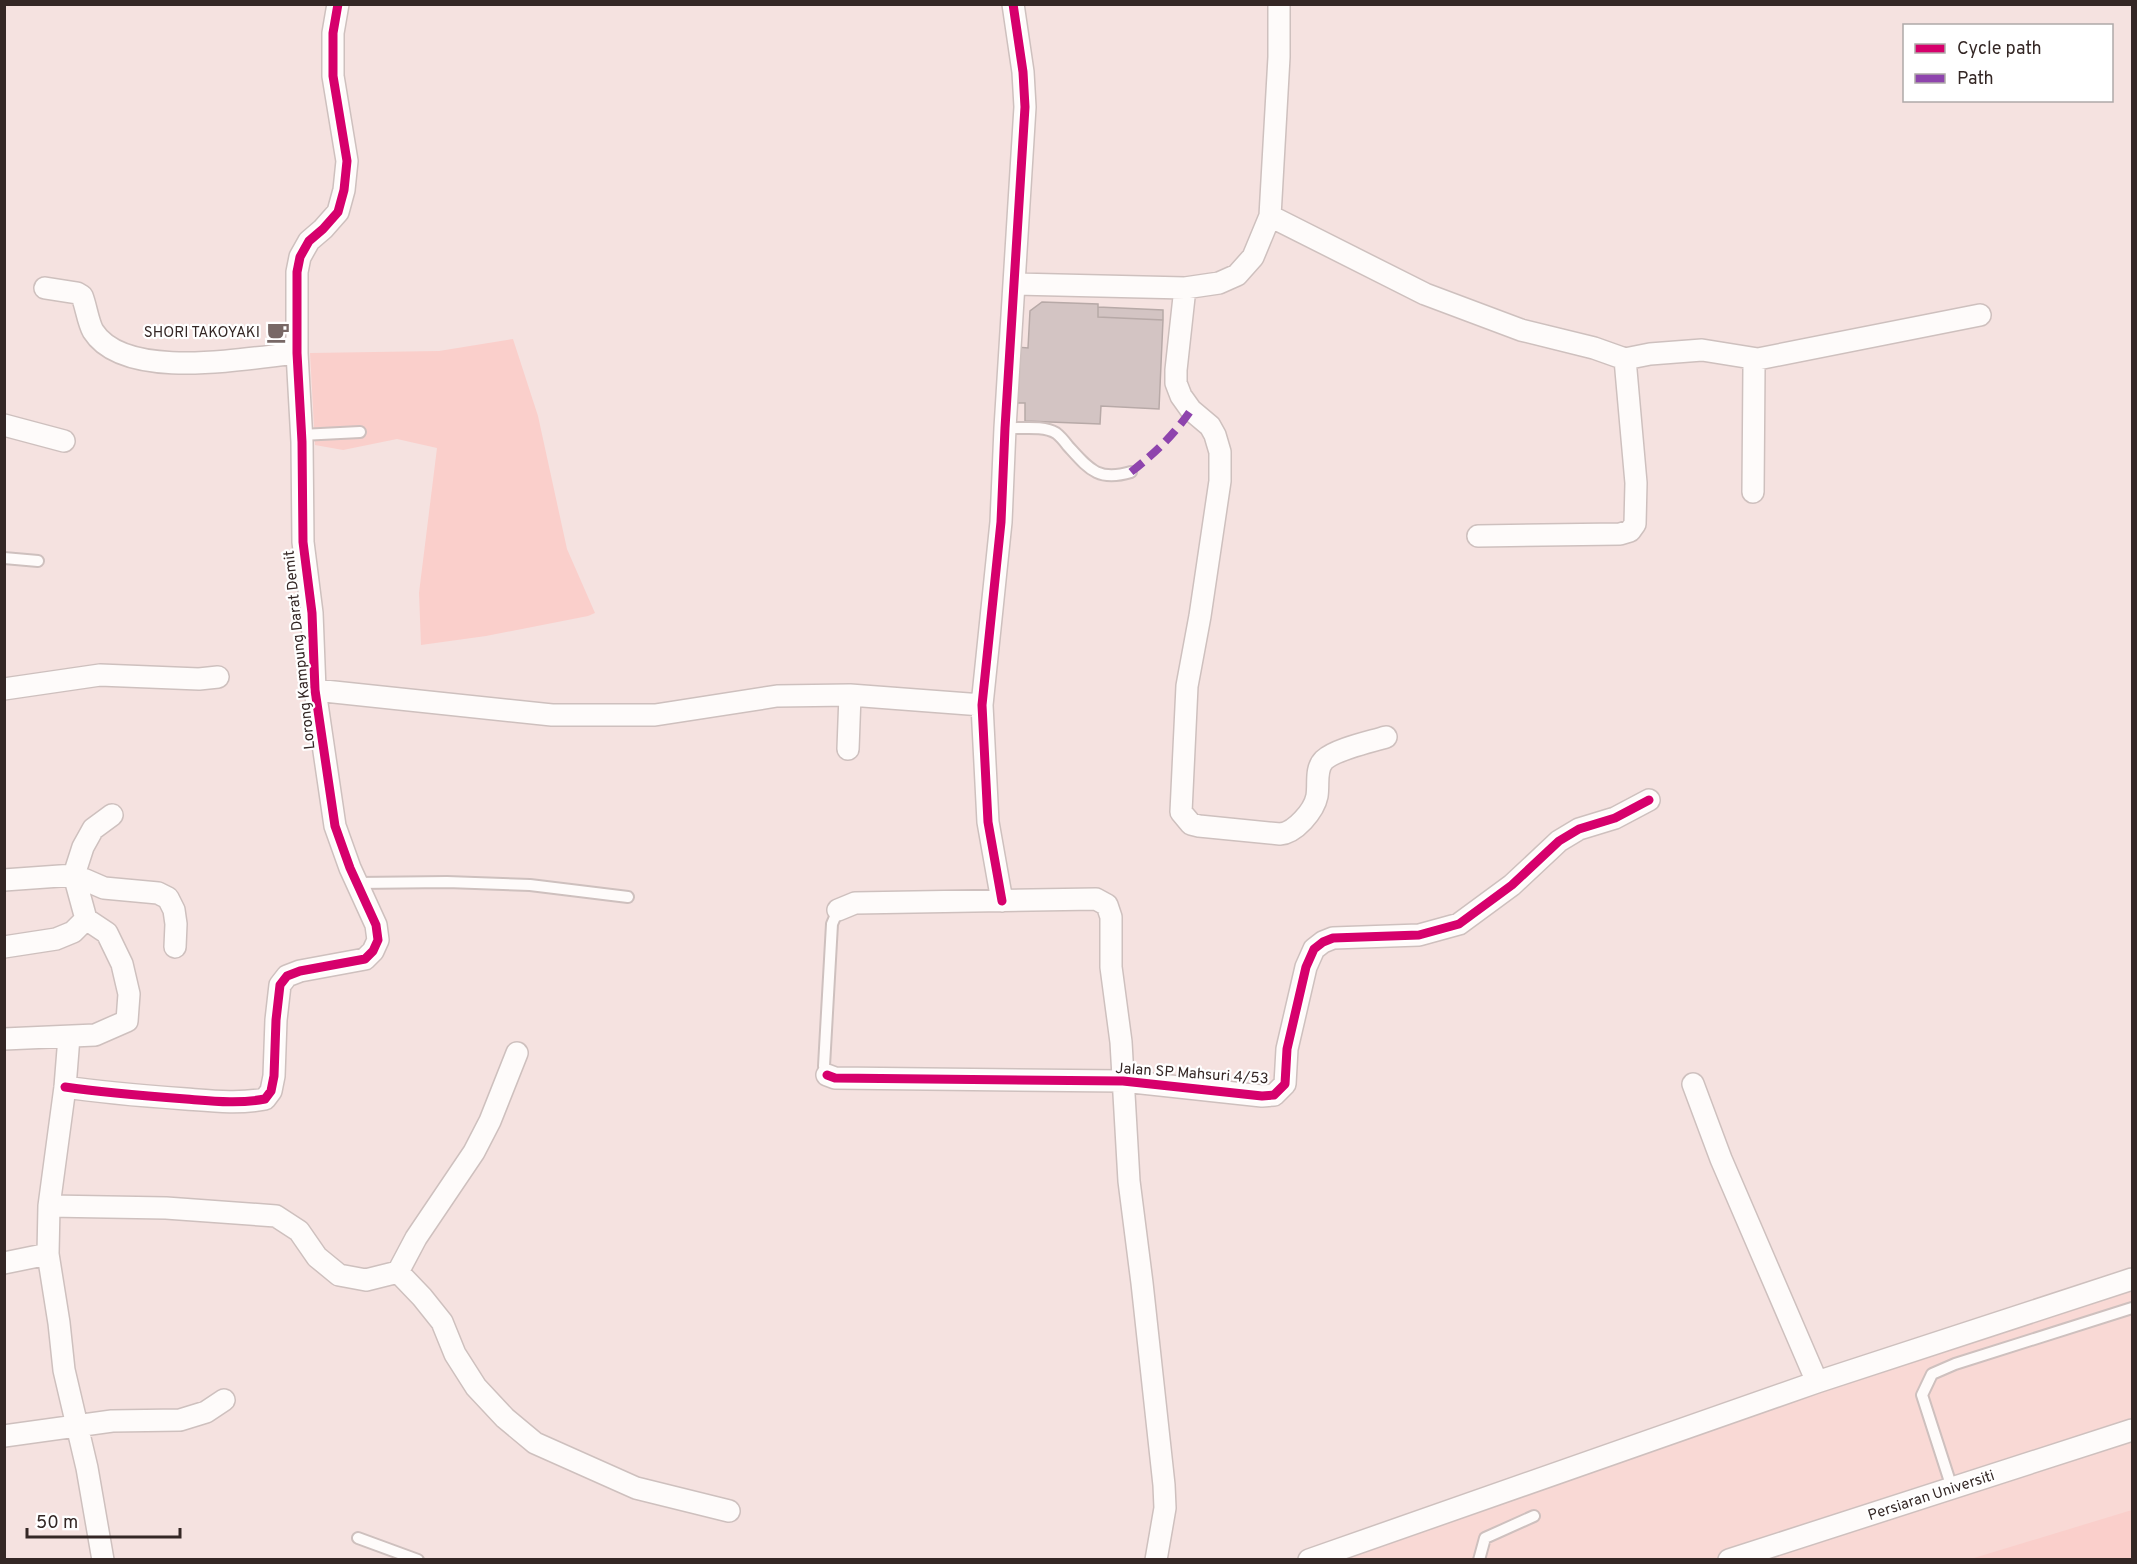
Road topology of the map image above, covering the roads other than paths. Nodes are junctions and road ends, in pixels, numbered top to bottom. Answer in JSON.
{"nodes":[{"id":1,"x":338,"y":4,"type":"edge"},
{"id":2,"x":1013,"y":4,"type":"edge"},
{"id":3,"x":1279,"y":4,"type":"edge"},
{"id":4,"x":1270,"y":216,"type":"junction"},
{"id":5,"x":1014,"y":284,"type":"junction"},
{"id":6,"x":45,"y":288,"type":"dead end"},
{"id":7,"x":1185,"y":288,"type":"junction"},
{"id":8,"x":1980,"y":315,"type":"dead end"},
{"id":9,"x":297,"y":353,"type":"junction"},
{"id":10,"x":1624,"y":359,"type":"junction"},
{"id":11,"x":1758,"y":359,"type":"junction"},
{"id":12,"x":4,"y":425,"type":"edge"},
{"id":13,"x":1005,"y":428,"type":"junction"},
{"id":14,"x":360,"y":432,"type":"dead end"},
{"id":15,"x":301,"y":435,"type":"junction"},
{"id":16,"x":64,"y":441,"type":"dead end"},
{"id":17,"x":1131,"y":472,"type":"dead end"},
{"id":18,"x":1754,"y":492,"type":"dead end"},
{"id":19,"x":1478,"y":536,"type":"dead end"},
{"id":20,"x":4,"y":558,"type":"edge"},
{"id":21,"x":38,"y":561,"type":"dead end"},
{"id":22,"x":218,"y":676,"type":"dead end"},
{"id":23,"x":4,"y":689,"type":"edge"},
{"id":24,"x":315,"y":690,"type":"junction"},
{"id":25,"x":850,"y":695,"type":"junction"},
{"id":26,"x":982,"y":705,"type":"junction"},
{"id":27,"x":1386,"y":737,"type":"dead end"},
{"id":28,"x":848,"y":749,"type":"dead end"},
{"id":29,"x":1649,"y":800,"type":"dead end"},
{"id":30,"x":112,"y":815,"type":"dead end"},
{"id":31,"x":74,"y":875,"type":"junction"},
{"id":32,"x":4,"y":880,"type":"edge"},
{"id":33,"x":357,"y":883,"type":"junction"},
{"id":34,"x":628,"y":897,"type":"dead end"},
{"id":35,"x":1002,"y":901,"type":"junction"},
{"id":36,"x":838,"y":910,"type":"joint"},
{"id":37,"x":86,"y":919,"type":"junction"},
{"id":38,"x":4,"y":947,"type":"edge"},
{"id":39,"x":175,"y":947,"type":"dead end"},
{"id":40,"x":69,"y":1037,"type":"junction"},
{"id":41,"x":4,"y":1039,"type":"edge"},
{"id":42,"x":517,"y":1053,"type":"dead end"},
{"id":43,"x":827,"y":1075,"type":"joint"},
{"id":44,"x":1123,"y":1081,"type":"junction"},
{"id":45,"x":1693,"y":1084,"type":"dead end"},
{"id":46,"x":65,"y":1087,"type":"junction"},
{"id":47,"x":49,"y":1206,"type":"junction"},
{"id":48,"x":48,"y":1254,"type":"junction"},
{"id":49,"x":4,"y":1263,"type":"edge"},
{"id":50,"x":398,"y":1272,"type":"junction"},
{"id":51,"x":2133,"y":1279,"type":"edge"},
{"id":52,"x":2133,"y":1308,"type":"edge"},
{"id":53,"x":1817,"y":1382,"type":"junction"},
{"id":54,"x":224,"y":1400,"type":"dead end"},
{"id":55,"x":76,"y":1425,"type":"junction"},
{"id":56,"x":2133,"y":1430,"type":"edge"},
{"id":57,"x":4,"y":1436,"type":"edge"},
{"id":58,"x":1952,"y":1488,"type":"junction"},
{"id":59,"x":729,"y":1511,"type":"dead end"},
{"id":60,"x":1534,"y":1516,"type":"dead end"},
{"id":61,"x":358,"y":1538,"type":"dead end"},
{"id":62,"x":103,"y":1560,"type":"edge"},
{"id":63,"x":418,"y":1560,"type":"edge"},
{"id":64,"x":1156,"y":1560,"type":"edge"},
{"id":65,"x":1309,"y":1560,"type":"edge"},
{"id":66,"x":1479,"y":1560,"type":"edge"},
{"id":67,"x":1729,"y":1560,"type":"edge"}],
"edges":[{"from":1,"to":9,"type":"street","name":"Lorong Kampung Darat Demit"},
{"from":2,"to":5,"type":"street"},
{"from":3,"to":4,"type":"street"},
{"from":4,"to":7,"type":"street"},
{"from":4,"to":10,"type":"street"},
{"from":5,"to":7,"type":"street"},
{"from":5,"to":13,"type":"street"},
{"from":6,"to":9,"type":"street"},
{"from":7,"to":27,"type":"street"},
{"from":8,"to":11,"type":"street"},
{"from":9,"to":15,"type":"street","name":"Lorong Kampung Darat Demit"},
{"from":10,"to":11,"type":"street"},
{"from":10,"to":19,"type":"street"},
{"from":11,"to":18,"type":"street"},
{"from":12,"to":16,"type":"street"},
{"from":13,"to":17,"type":"lane"},
{"from":13,"to":26,"type":"street"},
{"from":14,"to":15,"type":"lane"},
{"from":15,"to":24,"type":"street","name":"Lorong Kampung Darat Demit"},
{"from":20,"to":21,"type":"lane"},
{"from":22,"to":23,"type":"street"},
{"from":24,"to":25,"type":"street"},
{"from":24,"to":33,"type":"street","name":"Lorong Kampung Darat Demit"},
{"from":25,"to":26,"type":"street"},
{"from":25,"to":28,"type":"street"},
{"from":26,"to":35,"type":"street"},
{"from":29,"to":44,"type":"street","name":"Jalan SP Mahsuri 4/53"},
{"from":30,"to":31,"type":"street"},
{"from":31,"to":32,"type":"street"},
{"from":31,"to":37,"type":"street"},
{"from":31,"to":39,"type":"street"},
{"from":33,"to":34,"type":"lane"},
{"from":33,"to":46,"type":"street","name":"Lorong Kampung Darat Demit"},
{"from":35,"to":36,"type":"street"},
{"from":35,"to":44,"type":"street"},
{"from":36,"to":43,"type":"lane"},
{"from":37,"to":38,"type":"street"},
{"from":37,"to":40,"type":"street"},
{"from":40,"to":41,"type":"street"},
{"from":40,"to":46,"type":"street"},
{"from":42,"to":50,"type":"street"},
{"from":43,"to":44,"type":"street","name":"Jalan SP Mahsuri 4/53"},
{"from":44,"to":64,"type":"street"},
{"from":45,"to":53,"type":"street"},
{"from":46,"to":47,"type":"street"},
{"from":47,"to":48,"type":"street"},
{"from":47,"to":50,"type":"street"},
{"from":48,"to":49,"type":"street"},
{"from":48,"to":55,"type":"street"},
{"from":50,"to":59,"type":"street"},
{"from":51,"to":53,"type":"street"},
{"from":52,"to":58,"type":"lane"},
{"from":53,"to":65,"type":"street"},
{"from":54,"to":55,"type":"street"},
{"from":55,"to":57,"type":"street"},
{"from":55,"to":62,"type":"street"},
{"from":56,"to":58,"type":"street","name":"Persiaran Universiti"},
{"from":58,"to":67,"type":"street","name":"Persiaran Universiti"},
{"from":60,"to":66,"type":"lane"},
{"from":61,"to":63,"type":"lane"}]}
